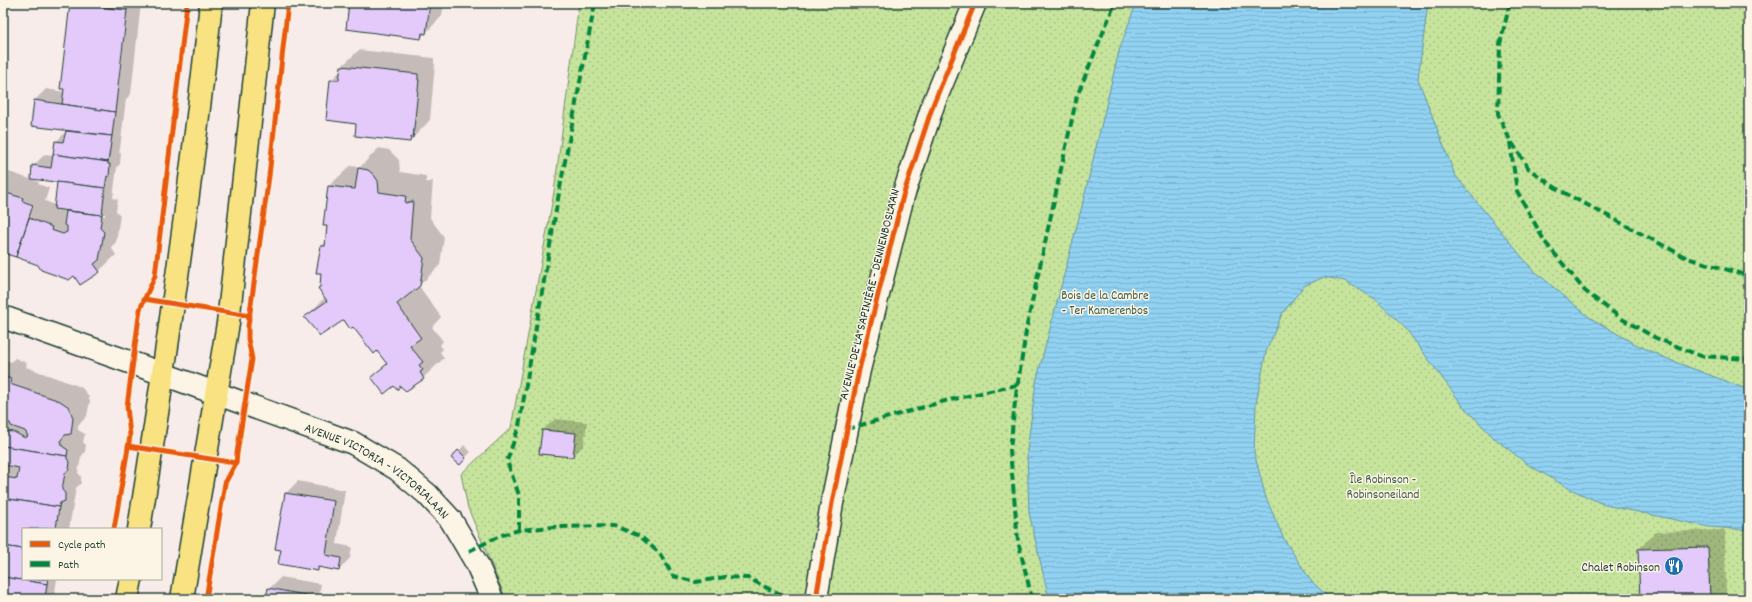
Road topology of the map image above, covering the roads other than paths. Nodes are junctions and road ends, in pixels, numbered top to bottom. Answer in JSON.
{"nodes":[{"id":1,"x":211,"y":3,"type":"edge"},
{"id":2,"x":263,"y":3,"type":"edge"},
{"id":3,"x":975,"y":3,"type":"edge"},
{"id":4,"x":3,"y":317,"type":"edge"},
{"id":5,"x":163,"y":374,"type":"junction"},
{"id":6,"x":217,"y":394,"type":"junction"},
{"id":7,"x":139,"y":528,"type":"edge"},
{"id":8,"x":131,"y":580,"type":"edge"},
{"id":9,"x":127,"y":599,"type":"edge"},
{"id":10,"x":182,"y":599,"type":"edge"},
{"id":11,"x":492,"y":599,"type":"edge"},
{"id":12,"x":816,"y":599,"type":"edge"}],
"edges":[{"from":1,"to":5,"type":"main road"},
{"from":2,"to":6,"type":"main road"},
{"from":3,"to":12,"type":"street","name":"AVENUE DE LA SAPINIÈRE - DENNENBOSLAAN"},
{"from":4,"to":5,"type":"street","name":"AVENUE VICTORIA - VICTORIALAAN"},
{"from":5,"to":6,"type":"street","name":"AVENUE VICTORIA - VICTORIALAAN"},
{"from":5,"to":7,"type":"main road"},
{"from":6,"to":10,"type":"main road"},
{"from":6,"to":11,"type":"street","name":"AVENUE VICTORIA - VICTORIALAAN"},
{"from":8,"to":9,"type":"main road"}]}
